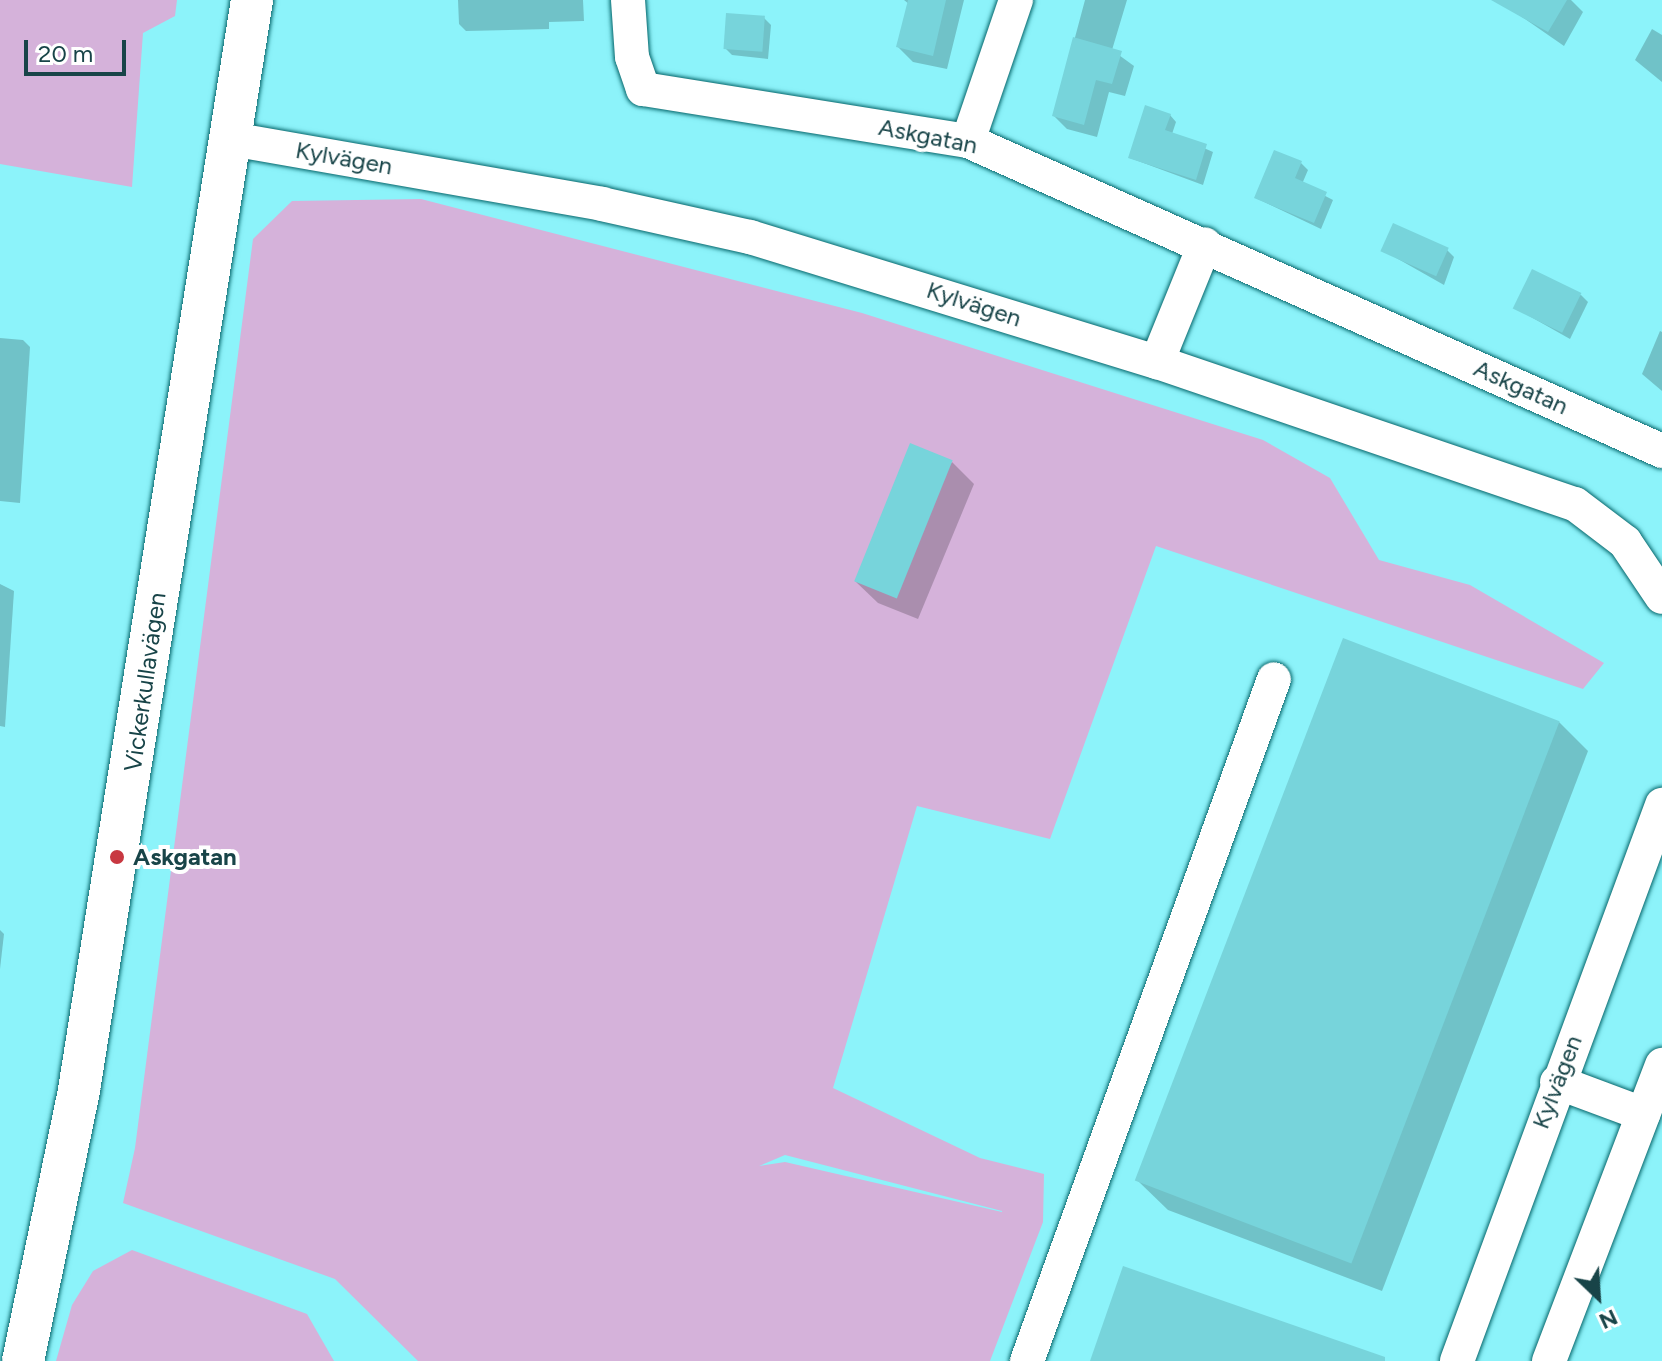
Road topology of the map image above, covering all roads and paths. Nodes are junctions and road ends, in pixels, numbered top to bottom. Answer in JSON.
{"nodes":[{"id":1,"x":252,"y":0,"type":"edge"},
{"id":2,"x":628,"y":0,"type":"edge"},
{"id":3,"x":1016,"y":0,"type":"edge"},
{"id":4,"x":231,"y":139,"type":"junction"},
{"id":5,"x":968,"y":141,"type":"junction"},
{"id":6,"x":1205,"y":244,"type":"junction"},
{"id":7,"x":1157,"y":362,"type":"junction"},
{"id":8,"x":1662,"y":451,"type":"edge"},
{"id":9,"x":1662,"y":597,"type":"edge"},
{"id":10,"x":1274,"y":679,"type":"dead end"},
{"id":11,"x":1662,"y":805,"type":"edge"},
{"id":12,"x":1662,"y":1065,"type":"edge"},
{"id":13,"x":1557,"y":1082,"type":"junction"},
{"id":14,"x":1643,"y":1114,"type":"junction"},
{"id":15,"x":23,"y":1361,"type":"edge"},
{"id":16,"x":1027,"y":1361,"type":"edge"},
{"id":17,"x":1457,"y":1361,"type":"edge"},
{"id":18,"x":1549,"y":1361,"type":"edge"}],
"edges":[{"from":1,"to":4,"type":"main road","name":"Vickerkullavägen"},
{"from":2,"to":5,"type":"street","name":"Askgatan"},
{"from":3,"to":5,"type":"street"},
{"from":4,"to":7,"type":"street","name":"Kylvägen"},
{"from":4,"to":15,"type":"main road","name":"Vickerkullavägen"},
{"from":5,"to":6,"type":"street","name":"Askgatan"},
{"from":6,"to":7,"type":"street"},
{"from":6,"to":8,"type":"street","name":"Askgatan"},
{"from":7,"to":9,"type":"street","name":"Kylvägen"},
{"from":10,"to":16,"type":"street"},
{"from":11,"to":13,"type":"street","name":"Kylvägen"},
{"from":12,"to":14,"type":"street"},
{"from":13,"to":14,"type":"street"},
{"from":13,"to":17,"type":"street","name":"Kylvägen"},
{"from":14,"to":18,"type":"street"}]}
